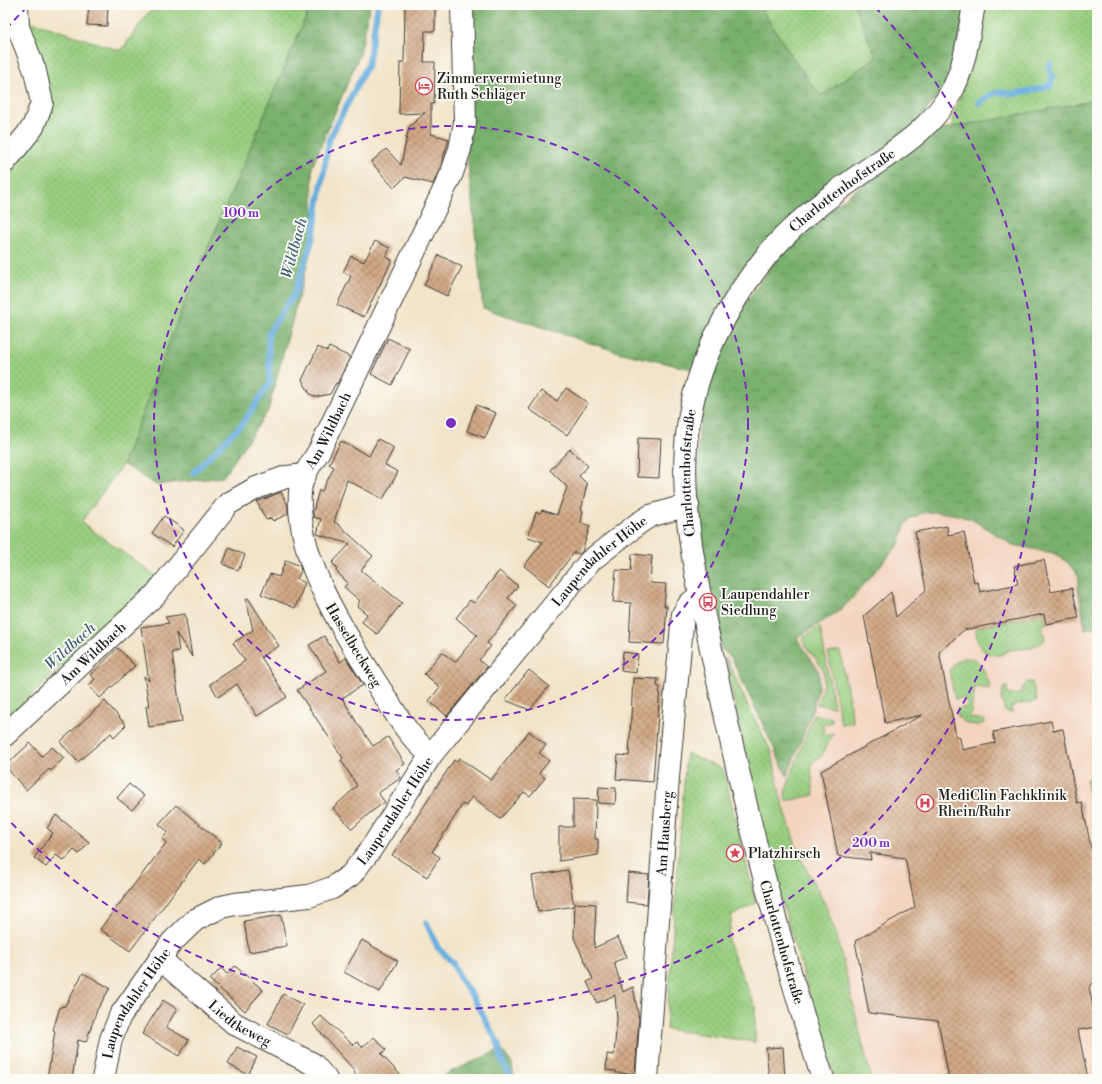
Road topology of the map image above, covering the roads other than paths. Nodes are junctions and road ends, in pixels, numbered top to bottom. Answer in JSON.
{"nodes":[{"id":1,"x":17,"y":5,"type":"edge"},
{"id":2,"x":462,"y":5,"type":"edge"},
{"id":3,"x":974,"y":5,"type":"edge"},
{"id":4,"x":5,"y":162,"type":"edge"},
{"id":5,"x":305,"y":475,"type":"junction"},
{"id":6,"x":688,"y":505,"type":"junction"},
{"id":7,"x":700,"y":596,"type":"junction"},
{"id":8,"x":5,"y":735,"type":"edge"},
{"id":9,"x":431,"y":755,"type":"junction"},
{"id":10,"x":160,"y":959,"type":"junction"},
{"id":11,"x":103,"y":1079,"type":"edge"},
{"id":12,"x":326,"y":1079,"type":"edge"},
{"id":13,"x":647,"y":1079,"type":"edge"},
{"id":14,"x":823,"y":1079,"type":"edge"}],
"edges":[{"from":1,"to":4,"type":"street"},
{"from":2,"to":5,"type":"street","name":"Am Wildbach"},
{"from":3,"to":6,"type":"street","name":"Charlottenhofstraße"},
{"from":5,"to":8,"type":"street","name":"Am Wildbach"},
{"from":5,"to":9,"type":"street","name":"Hasselbeckweg"},
{"from":6,"to":7,"type":"street","name":"Charlottenhofstraße"},
{"from":6,"to":9,"type":"street","name":"Laupendahler Höhe"},
{"from":7,"to":13,"type":"street","name":"Am Hausberg"},
{"from":7,"to":14,"type":"street","name":"Charlottenhofstraße"},
{"from":9,"to":10,"type":"street","name":"Laupendahler Höhe"},
{"from":10,"to":11,"type":"street","name":"Laupendahler Höhe"},
{"from":10,"to":12,"type":"street","name":"Liedtkeweg"}]}
